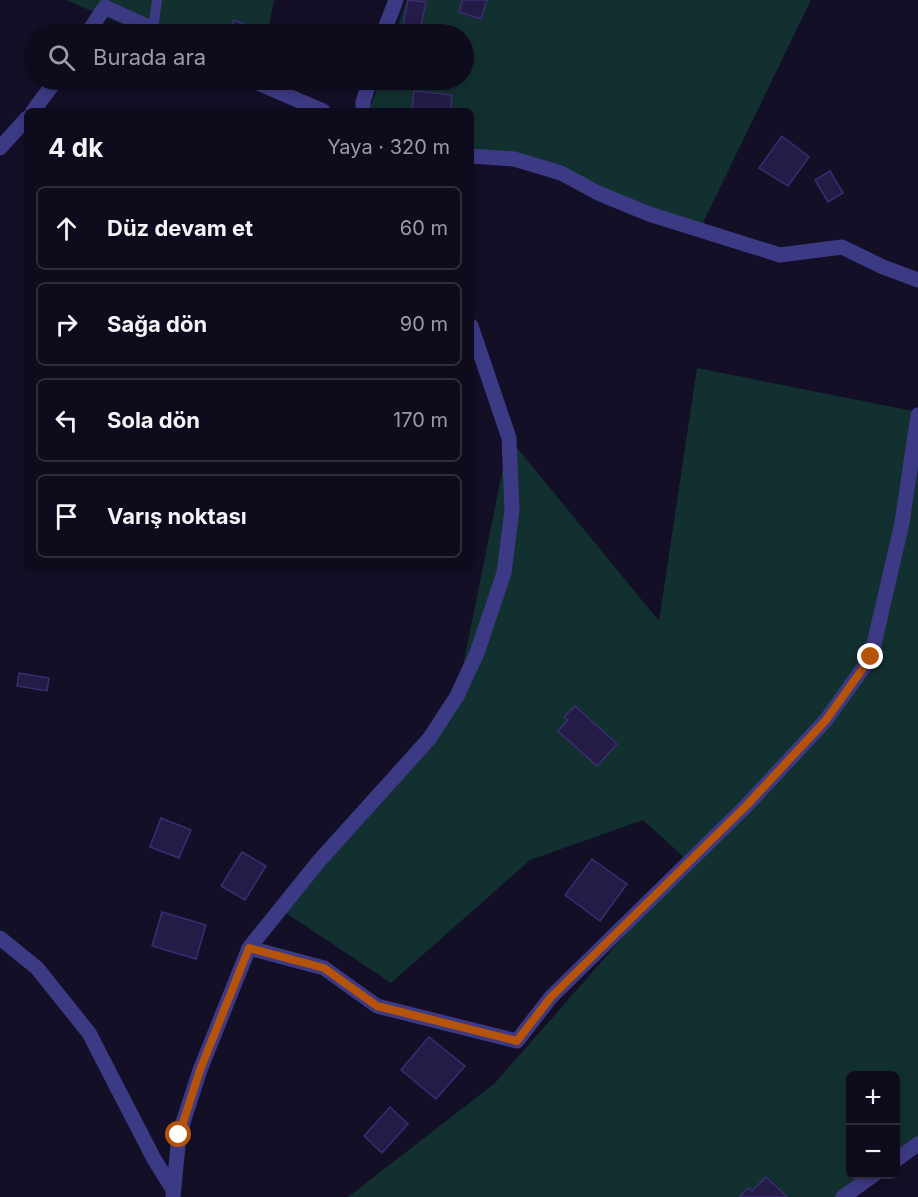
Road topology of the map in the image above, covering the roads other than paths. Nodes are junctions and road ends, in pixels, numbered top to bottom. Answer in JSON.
{"nodes":[{"id":1,"x":157,"y":0,"type":"edge"},
{"id":2,"x":396,"y":0,"type":"edge"},
{"id":3,"x":94,"y":24,"type":"edge"},
{"id":4,"x":141,"y":24,"type":"edge"},
{"id":5,"x":158,"y":24,"type":"edge"},
{"id":6,"x":387,"y":24,"type":"edge"},
{"id":7,"x":49,"y":90,"type":"edge"},
{"id":8,"x":274,"y":90,"type":"edge"},
{"id":9,"x":367,"y":90,"type":"edge"},
{"id":10,"x":35,"y":108,"type":"edge"},
{"id":11,"x":316,"y":108,"type":"edge"},
{"id":12,"x":363,"y":108,"type":"edge"},
{"id":13,"x":24,"y":121,"type":"edge"},
{"id":14,"x":0,"y":148,"type":"edge"},
{"id":15,"x":474,"y":156,"type":"edge"},
{"id":16,"x":918,"y":280,"type":"edge"},
{"id":17,"x":474,"y":335,"type":"edge"},
{"id":18,"x":918,"y":415,"type":"edge"},
{"id":19,"x":0,"y":938,"type":"edge"},
{"id":20,"x":249,"y":948,"type":"junction"},
{"id":21,"x":918,"y":1144,"type":"edge"},
{"id":22,"x":900,"y":1157,"type":"edge"},
{"id":23,"x":868,"y":1179,"type":"edge"},
{"id":24,"x":172,"y":1192,"type":"edge"},
{"id":25,"x":843,"y":1197,"type":"edge"}],
"edges":[{"from":1,"to":5,"type":"lane"},
{"from":2,"to":6,"type":"street"},
{"from":3,"to":4,"type":"street"},
{"from":7,"to":10,"type":"street"},
{"from":8,"to":11,"type":"street"},
{"from":9,"to":12,"type":"street"},
{"from":13,"to":14,"type":"street"},
{"from":15,"to":16,"type":"street"},
{"from":17,"to":20,"type":"street"},
{"from":18,"to":20,"type":"street"},
{"from":19,"to":24,"type":"street"},
{"from":20,"to":24,"type":"street"},
{"from":21,"to":22,"type":"street"},
{"from":23,"to":25,"type":"street"}]}
